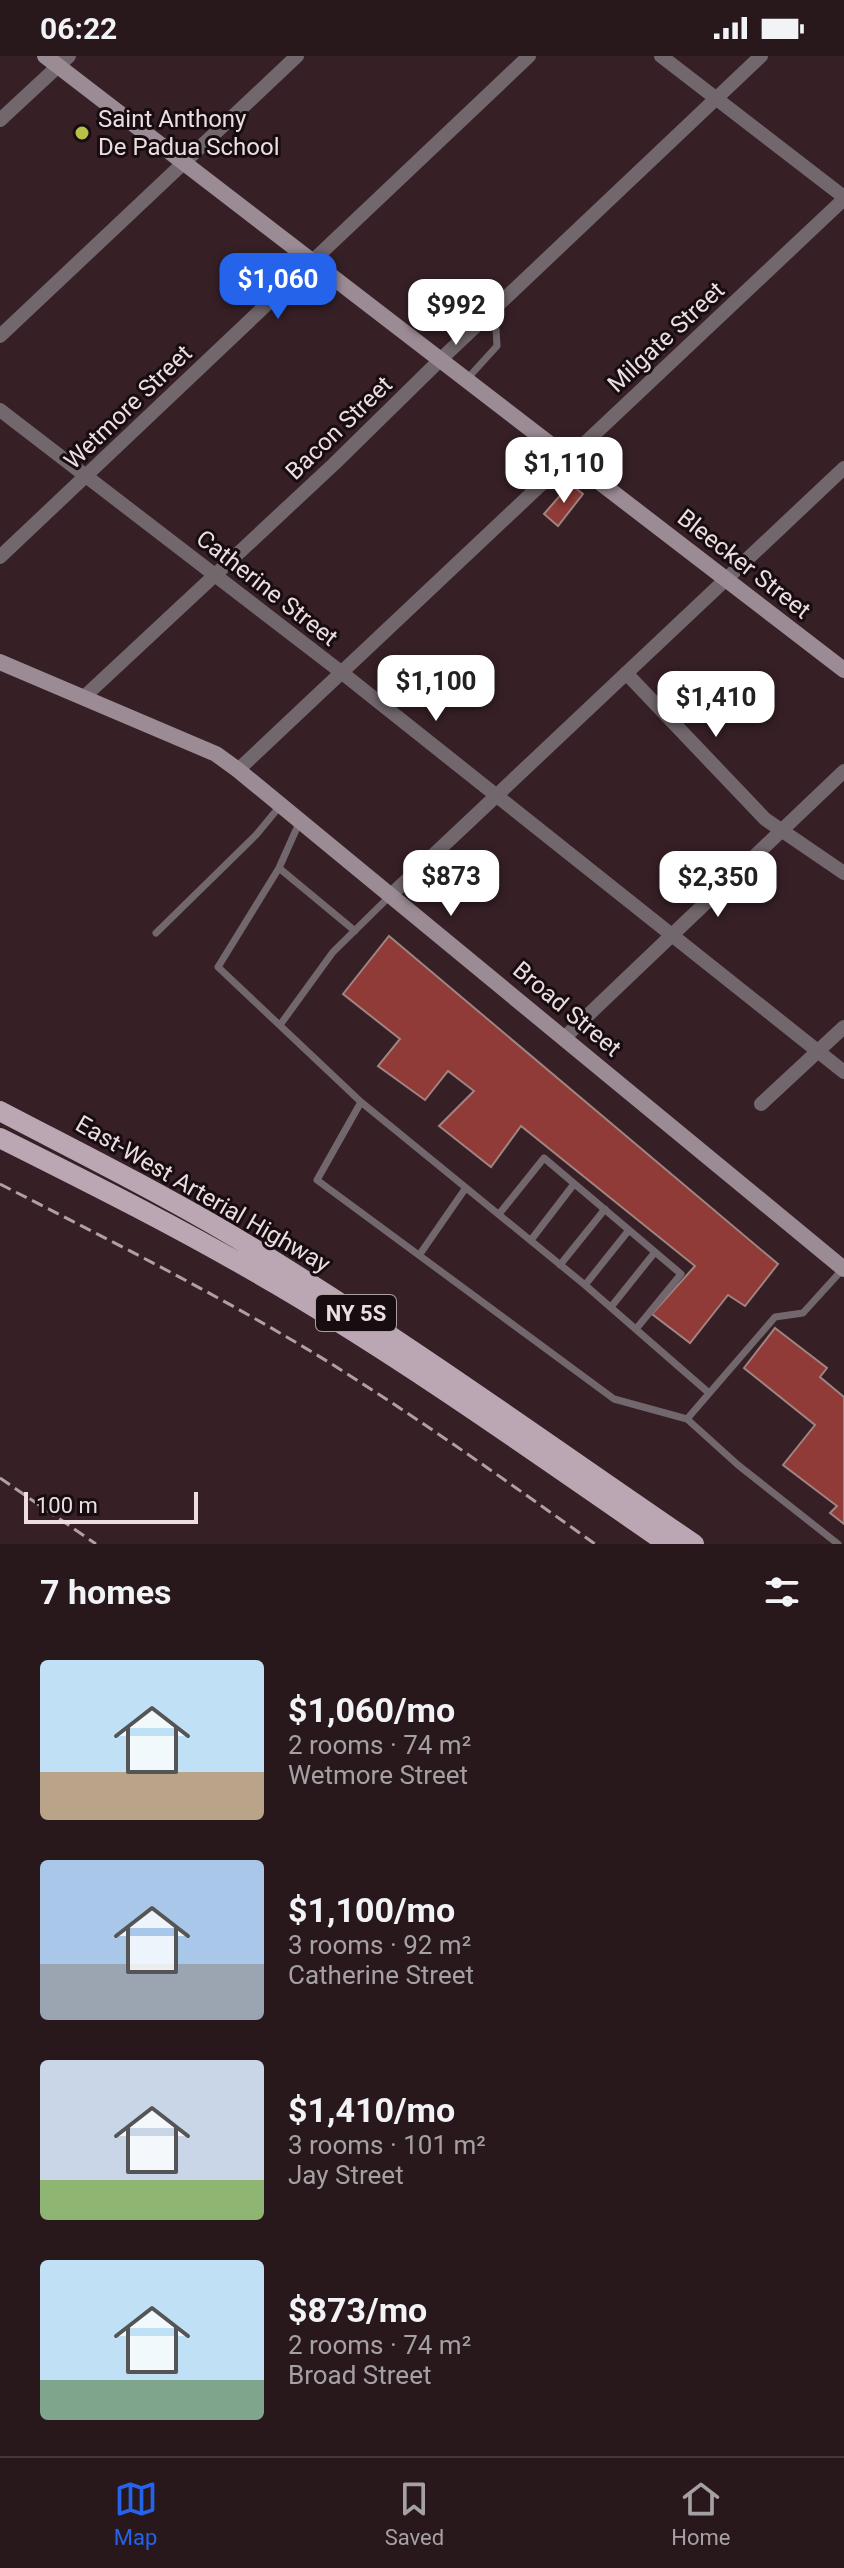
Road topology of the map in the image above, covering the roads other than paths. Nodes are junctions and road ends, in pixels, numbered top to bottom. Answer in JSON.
{"nodes":[{"id":1,"x":297,"y":56,"type":"edge"},
{"id":2,"x":529,"y":56,"type":"edge"},
{"id":3,"x":661,"y":56,"type":"edge"},
{"id":4,"x":761,"y":56,"type":"edge"},
{"id":5,"x":57,"y":59,"type":"edge"},
{"id":6,"x":716,"y":99,"type":"junction"},
{"id":7,"x":0,"y":120,"type":"edge"},
{"id":8,"x":183,"y":162,"type":"junction"},
{"id":9,"x":844,"y":198,"type":"edge"},
{"id":10,"x":312,"y":262,"type":"junction"},
{"id":11,"x":484,"y":318,"type":"junction"},
{"id":12,"x":0,"y":336,"type":"edge"},
{"id":13,"x":440,"y":360,"type":"junction"},
{"id":14,"x":466,"y":380,"type":"junction"},
{"id":15,"x":0,"y":410,"type":"edge"},
{"id":16,"x":568,"y":458,"type":"junction"},
{"id":17,"x":844,"y":468,"type":"edge"},
{"id":18,"x":87,"y":477,"type":"junction"},
{"id":19,"x":0,"y":557,"type":"edge"},
{"id":20,"x":215,"y":574,"type":"junction"},
{"id":21,"x":726,"y":580,"type":"junction"},
{"id":22,"x":0,"y":662,"type":"edge"},
{"id":23,"x":844,"y":670,"type":"edge"},
{"id":24,"x":341,"y":672,"type":"junction"},
{"id":25,"x":626,"y":673,"type":"junction"},
{"id":26,"x":84,"y":697,"type":"junction"},
{"id":27,"x":238,"y":770,"type":"junction"},
{"id":28,"x":844,"y":771,"type":"edge"},
{"id":29,"x":498,"y":795,"type":"junction"},
{"id":30,"x":282,"y":804,"type":"junction"},
{"id":31,"x":301,"y":820,"type":"junction"},
{"id":32,"x":782,"y":831,"type":"junction"},
{"id":33,"x":279,"y":868,"type":"junction"},
{"id":34,"x":844,"y":873,"type":"edge"},
{"id":35,"x":392,"y":894,"type":"junction"},
{"id":36,"x":355,"y":931,"type":"junction"},
{"id":37,"x":156,"y":933,"type":"dead end"},
{"id":38,"x":672,"y":936,"type":"junction"},
{"id":39,"x":280,"y":1025,"type":"junction"},
{"id":40,"x":844,"y":1027,"type":"edge"},
{"id":41,"x":564,"y":1038,"type":"junction"},
{"id":42,"x":818,"y":1052,"type":"junction"},
{"id":43,"x":844,"y":1072,"type":"edge"},
{"id":44,"x":361,"y":1102,"type":"junction"},
{"id":45,"x":761,"y":1104,"type":"dead end"},
{"id":46,"x":0,"y":1111,"type":"edge"},
{"id":47,"x":0,"y":1138,"type":"edge"},
{"id":48,"x":574,"y":1184,"type":"junction"},
{"id":49,"x":465,"y":1189,"type":"junction"},
{"id":50,"x":605,"y":1209,"type":"junction"},
{"id":51,"x":499,"y":1214,"type":"junction"},
{"id":52,"x":629,"y":1230,"type":"junction"},
{"id":53,"x":531,"y":1240,"type":"junction"},
{"id":54,"x":655,"y":1252,"type":"junction"},
{"id":55,"x":420,"y":1254,"type":"junction"},
{"id":56,"x":560,"y":1265,"type":"junction"},
{"id":57,"x":844,"y":1268,"type":"edge"},
{"id":58,"x":585,"y":1285,"type":"junction"},
{"id":59,"x":611,"y":1307,"type":"junction"},
{"id":60,"x":636,"y":1329,"type":"junction"},
{"id":61,"x":709,"y":1393,"type":"junction"},
{"id":62,"x":687,"y":1419,"type":"junction"},
{"id":63,"x":668,"y":1544,"type":"edge"},
{"id":64,"x":694,"y":1544,"type":"edge"},
{"id":65,"x":838,"y":1544,"type":"edge"}],
"edges":[{"from":1,"to":8,"type":"street"},
{"from":2,"to":10,"type":"street","name":"Wetmore Street"},
{"from":3,"to":6,"type":"street"},
{"from":4,"to":6,"type":"street","name":"Bacon Street"},
{"from":5,"to":7,"type":"street"},
{"from":5,"to":8,"type":"main road","name":"Bleecker Street"},
{"from":6,"to":9,"type":"street"},
{"from":6,"to":11,"type":"street","name":"Bacon Street"},
{"from":8,"to":10,"type":"main road","name":"Bleecker Street"},
{"from":8,"to":12,"type":"street"},
{"from":9,"to":16,"type":"street","name":"Milgate Street"},
{"from":10,"to":13,"type":"main road","name":"Bleecker Street"},
{"from":10,"to":18,"type":"street","name":"Wetmore Street"},
{"from":11,"to":13,"type":"street","name":"Bacon Street"},
{"from":11,"to":14,"type":"lane"},
{"from":13,"to":14,"type":"main road","name":"Bleecker Street"},
{"from":13,"to":20,"type":"street","name":"Bacon Street"},
{"from":14,"to":16,"type":"main road","name":"Bleecker Street"},
{"from":15,"to":18,"type":"street","name":"Catherine Street"},
{"from":16,"to":21,"type":"main road","name":"Bleecker Street"},
{"from":16,"to":24,"type":"street","name":"Milgate Street"},
{"from":17,"to":21,"type":"street"},
{"from":18,"to":19,"type":"street","name":"Wetmore Street"},
{"from":18,"to":20,"type":"street","name":"Catherine Street"},
{"from":20,"to":24,"type":"street","name":"Catherine Street"},
{"from":20,"to":26,"type":"street","name":"Bacon Street"},
{"from":21,"to":23,"type":"main road","name":"Bleecker Street"},
{"from":21,"to":25,"type":"street"},
{"from":22,"to":26,"type":"main road","name":"Broad Street"},
{"from":24,"to":27,"type":"street","name":"Milgate Street"},
{"from":24,"to":29,"type":"street","name":"Catherine Street"},
{"from":25,"to":29,"type":"street"},
{"from":25,"to":32,"type":"street"},
{"from":26,"to":27,"type":"main road","name":"Broad Street"},
{"from":27,"to":30,"type":"main road","name":"Broad Street"},
{"from":28,"to":32,"type":"street"},
{"from":29,"to":35,"type":"street"},
{"from":29,"to":38,"type":"street","name":"Catherine Street"},
{"from":30,"to":31,"type":"main road","name":"Broad Street"},
{"from":30,"to":37,"type":"lane"},
{"from":31,"to":33,"type":"lane"},
{"from":31,"to":35,"type":"main road","name":"Broad Street"},
{"from":32,"to":34,"type":"street"},
{"from":32,"to":38,"type":"street"},
{"from":33,"to":36,"type":"lane"},
{"from":33,"to":39,"type":"lane"},
{"from":35,"to":36,"type":"lane"},
{"from":35,"to":41,"type":"main road","name":"Broad Street"},
{"from":36,"to":39,"type":"lane"},
{"from":38,"to":41,"type":"street"},
{"from":38,"to":42,"type":"street","name":"Catherine Street"},
{"from":39,"to":44,"type":"lane"},
{"from":40,"to":42,"type":"street"},
{"from":41,"to":57,"type":"main road","name":"Broad Street"},
{"from":42,"to":43,"type":"street","name":"Catherine Street"},
{"from":42,"to":45,"type":"street"},
{"from":44,"to":49,"type":"lane"},
{"from":44,"to":55,"type":"lane"},
{"from":46,"to":64,"type":"main road","name":"East-West Arterial Highway","number":"NY 5S"},
{"from":47,"to":63,"type":"main road","name":"East-West Arterial Highway","number":"NY 5S"},
{"from":48,"to":50,"type":"lane"},
{"from":48,"to":51,"type":"lane"},
{"from":48,"to":53,"type":"lane"},
{"from":49,"to":51,"type":"lane"},
{"from":49,"to":55,"type":"lane"},
{"from":50,"to":52,"type":"lane"},
{"from":50,"to":56,"type":"lane"},
{"from":51,"to":53,"type":"lane"},
{"from":52,"to":54,"type":"lane"},
{"from":52,"to":58,"type":"lane"},
{"from":53,"to":56,"type":"lane"},
{"from":54,"to":59,"type":"lane"},
{"from":54,"to":60,"type":"lane"},
{"from":55,"to":62,"type":"lane"},
{"from":56,"to":58,"type":"lane"},
{"from":57,"to":61,"type":"lane"},
{"from":58,"to":59,"type":"lane"},
{"from":59,"to":60,"type":"lane"},
{"from":60,"to":61,"type":"lane"},
{"from":61,"to":62,"type":"lane"},
{"from":62,"to":65,"type":"lane"}]}
